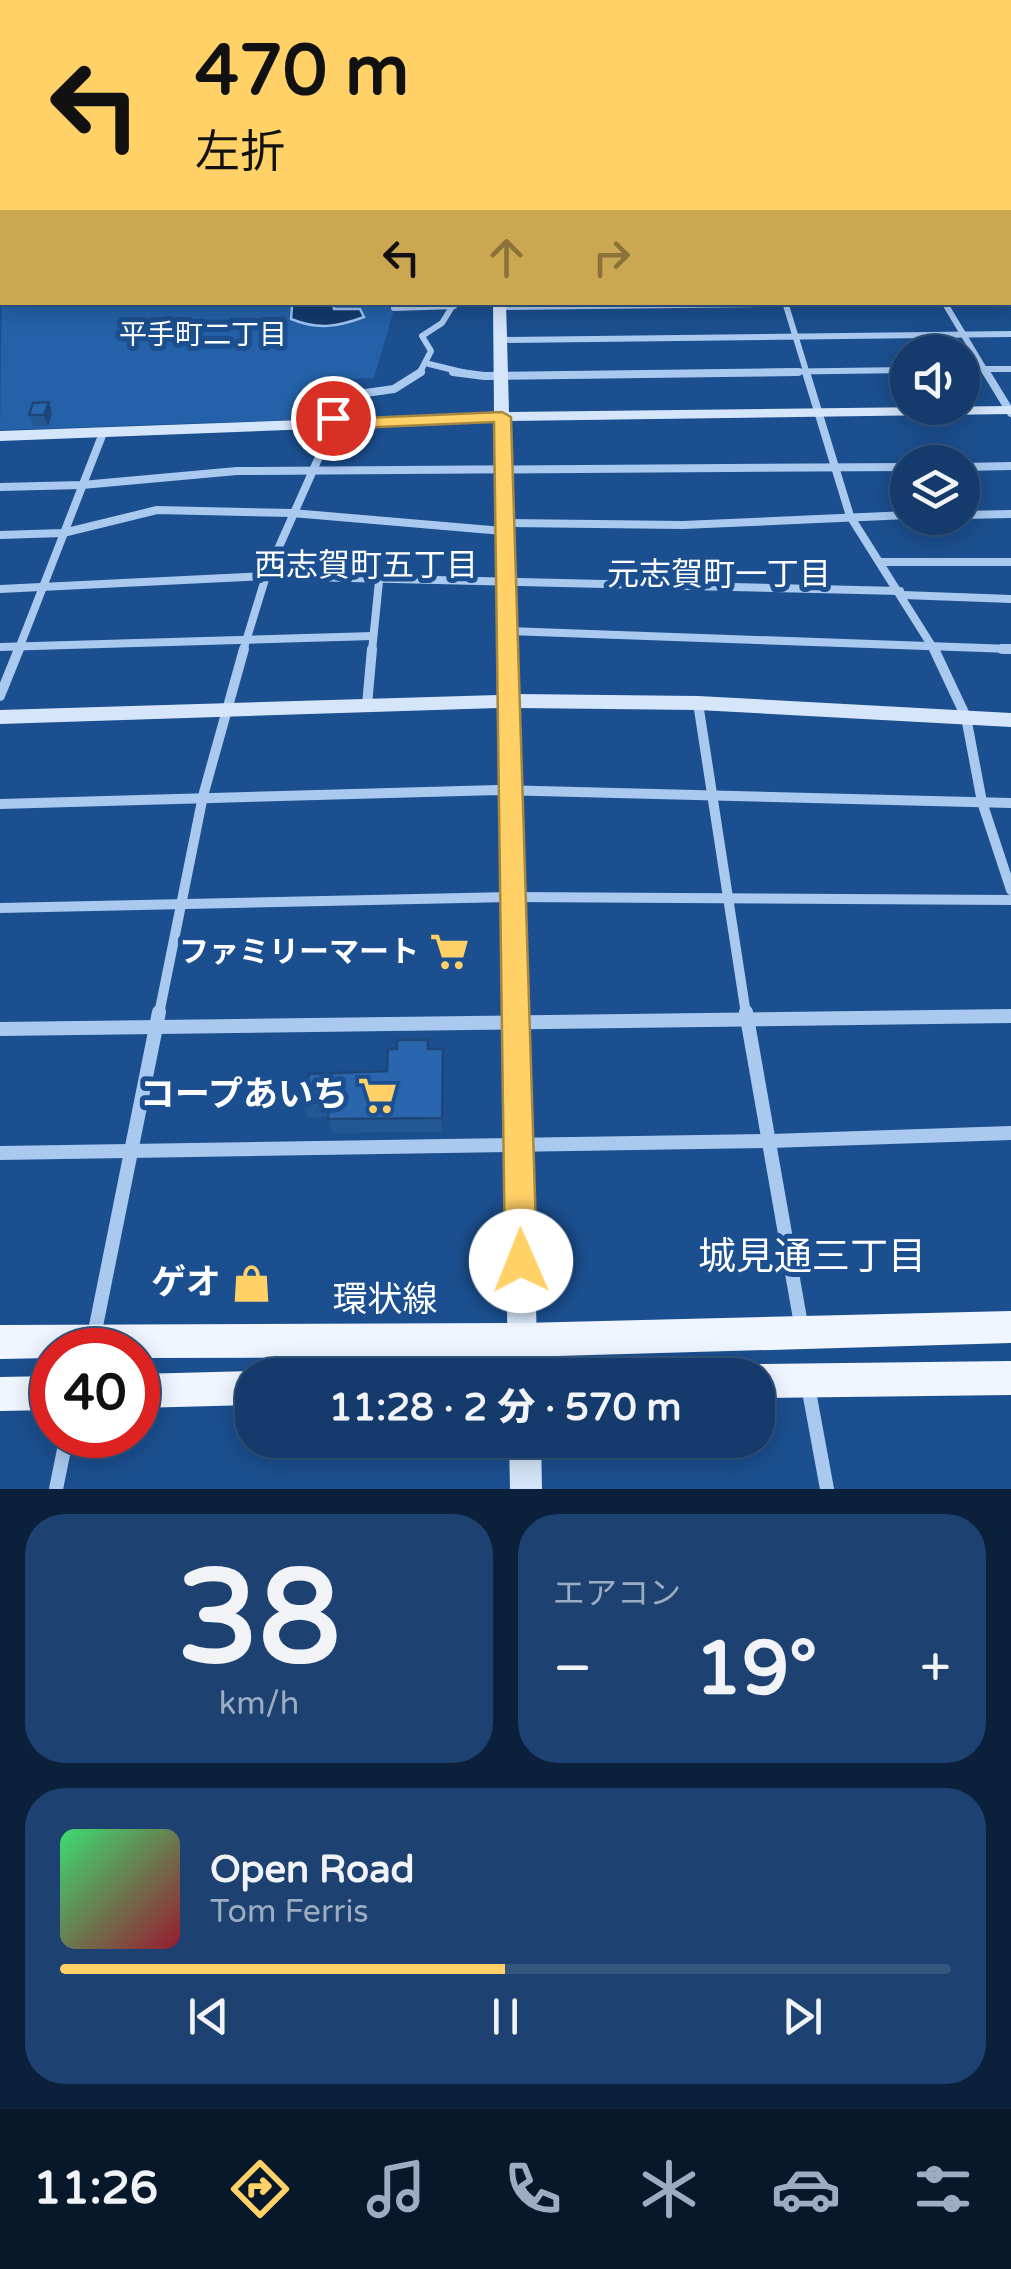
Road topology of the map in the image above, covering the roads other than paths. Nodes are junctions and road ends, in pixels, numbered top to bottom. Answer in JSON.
{"nodes":[{"id":1,"x":439,"y":305,"type":"edge"},
{"id":2,"x":453,"y":305,"type":"edge"},
{"id":3,"x":499,"y":305,"type":"edge"},
{"id":4,"x":786,"y":305,"type":"edge"},
{"id":5,"x":946,"y":305,"type":"edge"},
{"id":6,"x":394,"y":308,"type":"dead end"},
{"id":7,"x":964,"y":334,"type":"junction"},
{"id":8,"x":1011,"y":334,"type":"edge"},
{"id":9,"x":796,"y":338,"type":"junction"},
{"id":10,"x":500,"y":340,"type":"junction"},
{"id":11,"x":428,"y":364,"type":"junction"},
{"id":12,"x":980,"y":369,"type":"edge"},
{"id":13,"x":984,"y":369,"type":"junction"},
{"id":14,"x":1011,"y":369,"type":"edge"},
{"id":15,"x":890,"y":370,"type":"edge"},
{"id":16,"x":808,"y":372,"type":"junction"},
{"id":17,"x":500,"y":376,"type":"junction"},
{"id":18,"x":1010,"y":411,"type":"edge"},
{"id":19,"x":820,"y":412,"type":"junction"},
{"id":20,"x":502,"y":417,"type":"junction"},
{"id":21,"x":332,"y":424,"type":"junction"},
{"id":22,"x":102,"y":433,"type":"junction"},
{"id":23,"x":0,"y":436,"type":"edge"},
{"id":24,"x":1011,"y":466,"type":"edge"},
{"id":25,"x":890,"y":467,"type":"edge"},
{"id":26,"x":980,"y":467,"type":"edge"},
{"id":27,"x":836,"y":468,"type":"junction"},
{"id":28,"x":310,"y":472,"type":"junction"},
{"id":29,"x":502,"y":472,"type":"junction"},
{"id":30,"x":82,"y":485,"type":"junction"},
{"id":31,"x":0,"y":487,"type":"edge"},
{"id":32,"x":292,"y":513,"type":"junction"},
{"id":33,"x":1011,"y":514,"type":"edge"},
{"id":34,"x":980,"y":515,"type":"edge"},
{"id":35,"x":850,"y":516,"type":"junction"},
{"id":36,"x":890,"y":516,"type":"edge"},
{"id":37,"x":504,"y":528,"type":"junction"},
{"id":38,"x":64,"y":533,"type":"junction"},
{"id":39,"x":0,"y":535,"type":"edge"},
{"id":40,"x":881,"y":562,"type":"junction"},
{"id":41,"x":1011,"y":562,"type":"edge"},
{"id":42,"x":266,"y":576,"type":"junction"},
{"id":43,"x":379,"y":580,"type":"junction"},
{"id":44,"x":504,"y":584,"type":"junction"},
{"id":45,"x":43,"y":588,"type":"junction"},
{"id":46,"x":0,"y":589,"type":"edge"},
{"id":47,"x":902,"y":593,"type":"junction"},
{"id":48,"x":1011,"y":599,"type":"edge"},
{"id":49,"x":506,"y":631,"type":"junction"},
{"id":50,"x":374,"y":636,"type":"junction"},
{"id":51,"x":245,"y":640,"type":"junction"},
{"id":52,"x":932,"y":644,"type":"junction"},
{"id":53,"x":19,"y":646,"type":"junction"},
{"id":54,"x":0,"y":647,"type":"edge"},
{"id":55,"x":1011,"y":649,"type":"edge"},
{"id":56,"x":0,"y":696,"type":"edge"},
{"id":57,"x":508,"y":701,"type":"junction"},
{"id":58,"x":698,"y":703,"type":"junction"},
{"id":59,"x":367,"y":705,"type":"junction"},
{"id":60,"x":225,"y":709,"type":"junction"},
{"id":61,"x":0,"y":717,"type":"edge"},
{"id":62,"x":966,"y":717,"type":"junction"},
{"id":63,"x":1011,"y":720,"type":"edge"},
{"id":64,"x":510,"y":791,"type":"junction"},
{"id":65,"x":203,"y":796,"type":"junction"},
{"id":66,"x":710,"y":796,"type":"junction"},
{"id":67,"x":982,"y":802,"type":"junction"},
{"id":68,"x":1011,"y":803,"type":"edge"},
{"id":69,"x":0,"y":804,"type":"edge"},
{"id":70,"x":1011,"y":890,"type":"edge"},
{"id":71,"x":512,"y":896,"type":"junction"},
{"id":72,"x":726,"y":898,"type":"junction"},
{"id":73,"x":1011,"y":900,"type":"edge"},
{"id":74,"x":183,"y":904,"type":"junction"},
{"id":75,"x":0,"y":908,"type":"edge"},
{"id":76,"x":1011,"y":1016,"type":"edge"},
{"id":77,"x":749,"y":1020,"type":"junction"},
{"id":78,"x":517,"y":1024,"type":"junction"},
{"id":79,"x":156,"y":1027,"type":"junction"},
{"id":80,"x":0,"y":1029,"type":"edge"},
{"id":81,"x":1011,"y":1133,"type":"edge"},
{"id":82,"x":770,"y":1141,"type":"junction"},
{"id":83,"x":520,"y":1144,"type":"junction"},
{"id":84,"x":131,"y":1152,"type":"junction"},
{"id":85,"x":0,"y":1153,"type":"edge"},
{"id":86,"x":1011,"y":1326,"type":"edge"},
{"id":87,"x":97,"y":1328,"type":"edge"},
{"id":88,"x":802,"y":1331,"type":"junction"},
{"id":89,"x":522,"y":1340,"type":"junction"},
{"id":90,"x":160,"y":1341,"type":"edge"},
{"id":91,"x":0,"y":1342,"type":"edge"},
{"id":92,"x":30,"y":1342,"type":"edge"},
{"id":93,"x":523,"y":1358,"type":"edge"},
{"id":94,"x":1011,"y":1378,"type":"edge"},
{"id":95,"x":807,"y":1380,"type":"junction"},
{"id":96,"x":775,"y":1381,"type":"edge"},
{"id":97,"x":235,"y":1388,"type":"edge"},
{"id":98,"x":160,"y":1390,"type":"edge"},
{"id":99,"x":30,"y":1393,"type":"edge"},
{"id":100,"x":0,"y":1394,"type":"edge"},
{"id":101,"x":62,"y":1458,"type":"edge"},
{"id":102,"x":525,"y":1458,"type":"edge"},
{"id":103,"x":56,"y":1489,"type":"edge"},
{"id":104,"x":526,"y":1489,"type":"edge"},
{"id":105,"x":828,"y":1489,"type":"edge"}],
"edges":[{"from":1,"to":6,"type":"street"},
{"from":2,"to":11,"type":"street"},
{"from":3,"to":10,"type":"street"},
{"from":4,"to":9,"type":"street"},
{"from":5,"to":7,"type":"street"},
{"from":7,"to":8,"type":"street"},
{"from":7,"to":9,"type":"street"},
{"from":7,"to":13,"type":"street"},
{"from":9,"to":10,"type":"street"},
{"from":9,"to":16,"type":"street"},
{"from":10,"to":17,"type":"street"},
{"from":11,"to":17,"type":"street"},
{"from":11,"to":21,"type":"street"},
{"from":12,"to":13,"type":"street"},
{"from":13,"to":14,"type":"street"},
{"from":13,"to":18,"type":"street"},
{"from":15,"to":16,"type":"street"},
{"from":16,"to":17,"type":"street"},
{"from":16,"to":19,"type":"street"},
{"from":17,"to":20,"type":"street"},
{"from":18,"to":19,"type":"street"},
{"from":19,"to":20,"type":"street"},
{"from":19,"to":27,"type":"street"},
{"from":20,"to":21,"type":"street"},
{"from":20,"to":29,"type":"street"},
{"from":21,"to":22,"type":"street"},
{"from":21,"to":28,"type":"street"},
{"from":22,"to":23,"type":"street"},
{"from":22,"to":30,"type":"street"},
{"from":24,"to":26,"type":"street"},
{"from":25,"to":27,"type":"street"},
{"from":27,"to":29,"type":"street"},
{"from":27,"to":35,"type":"street"},
{"from":28,"to":29,"type":"street"},
{"from":28,"to":30,"type":"street"},
{"from":28,"to":32,"type":"street"},
{"from":29,"to":37,"type":"street"},
{"from":30,"to":31,"type":"street"},
{"from":30,"to":38,"type":"street"},
{"from":32,"to":37,"type":"street"},
{"from":32,"to":38,"type":"street"},
{"from":32,"to":42,"type":"street"},
{"from":33,"to":34,"type":"street"},
{"from":35,"to":36,"type":"street"},
{"from":35,"to":37,"type":"street"},
{"from":35,"to":40,"type":"street"},
{"from":37,"to":44,"type":"street"},
{"from":38,"to":39,"type":"street"},
{"from":38,"to":45,"type":"street"},
{"from":40,"to":41,"type":"street"},
{"from":40,"to":47,"type":"street"},
{"from":42,"to":43,"type":"street"},
{"from":42,"to":45,"type":"street"},
{"from":42,"to":51,"type":"street"},
{"from":43,"to":44,"type":"street"},
{"from":43,"to":50,"type":"street"},
{"from":44,"to":47,"type":"street"},
{"from":44,"to":49,"type":"street"},
{"from":45,"to":46,"type":"street"},
{"from":45,"to":53,"type":"street"},
{"from":47,"to":48,"type":"street"},
{"from":47,"to":52,"type":"street"},
{"from":49,"to":52,"type":"street"},
{"from":49,"to":57,"type":"street"},
{"from":50,"to":51,"type":"street"},
{"from":50,"to":59,"type":"street"},
{"from":51,"to":53,"type":"street"},
{"from":51,"to":60,"type":"street"},
{"from":52,"to":55,"type":"street"},
{"from":52,"to":62,"type":"street"},
{"from":53,"to":54,"type":"street"},
{"from":53,"to":56,"type":"street"},
{"from":57,"to":58,"type":"street"},
{"from":57,"to":59,"type":"street"},
{"from":57,"to":64,"type":"street"},
{"from":58,"to":62,"type":"street"},
{"from":58,"to":66,"type":"street"},
{"from":59,"to":60,"type":"street"},
{"from":60,"to":61,"type":"street"},
{"from":60,"to":65,"type":"street"},
{"from":62,"to":63,"type":"street"},
{"from":62,"to":67,"type":"street"},
{"from":64,"to":65,"type":"street"},
{"from":64,"to":66,"type":"street"},
{"from":64,"to":71,"type":"street"},
{"from":65,"to":69,"type":"street"},
{"from":65,"to":74,"type":"street"},
{"from":66,"to":67,"type":"street"},
{"from":66,"to":72,"type":"street"},
{"from":67,"to":68,"type":"street"},
{"from":67,"to":70,"type":"street"},
{"from":71,"to":72,"type":"street"},
{"from":71,"to":74,"type":"street"},
{"from":71,"to":78,"type":"street"},
{"from":72,"to":73,"type":"street"},
{"from":72,"to":77,"type":"street"},
{"from":74,"to":75,"type":"street"},
{"from":74,"to":79,"type":"street"},
{"from":76,"to":77,"type":"street"},
{"from":77,"to":78,"type":"street"},
{"from":77,"to":82,"type":"street"},
{"from":78,"to":79,"type":"street"},
{"from":78,"to":83,"type":"street"},
{"from":79,"to":80,"type":"street"},
{"from":79,"to":84,"type":"street"},
{"from":81,"to":82,"type":"street"},
{"from":82,"to":83,"type":"street"},
{"from":82,"to":88,"type":"street"},
{"from":83,"to":84,"type":"street"},
{"from":83,"to":89,"type":"street"},
{"from":84,"to":85,"type":"street"},
{"from":84,"to":87,"type":"street"},
{"from":86,"to":88,"type":"main road","name":"環状線"},
{"from":88,"to":89,"type":"main road","name":"環状線"},
{"from":89,"to":90,"type":"main road","name":"環状線"},
{"from":89,"to":93,"type":"street"},
{"from":91,"to":92,"type":"main road","name":"環状線"},
{"from":94,"to":95,"type":"main road"},
{"from":95,"to":96,"type":"main road"},
{"from":95,"to":105,"type":"street"},
{"from":97,"to":98,"type":"main road"},
{"from":99,"to":100,"type":"main road"},
{"from":101,"to":103,"type":"street"},
{"from":102,"to":104,"type":"street"}]}
